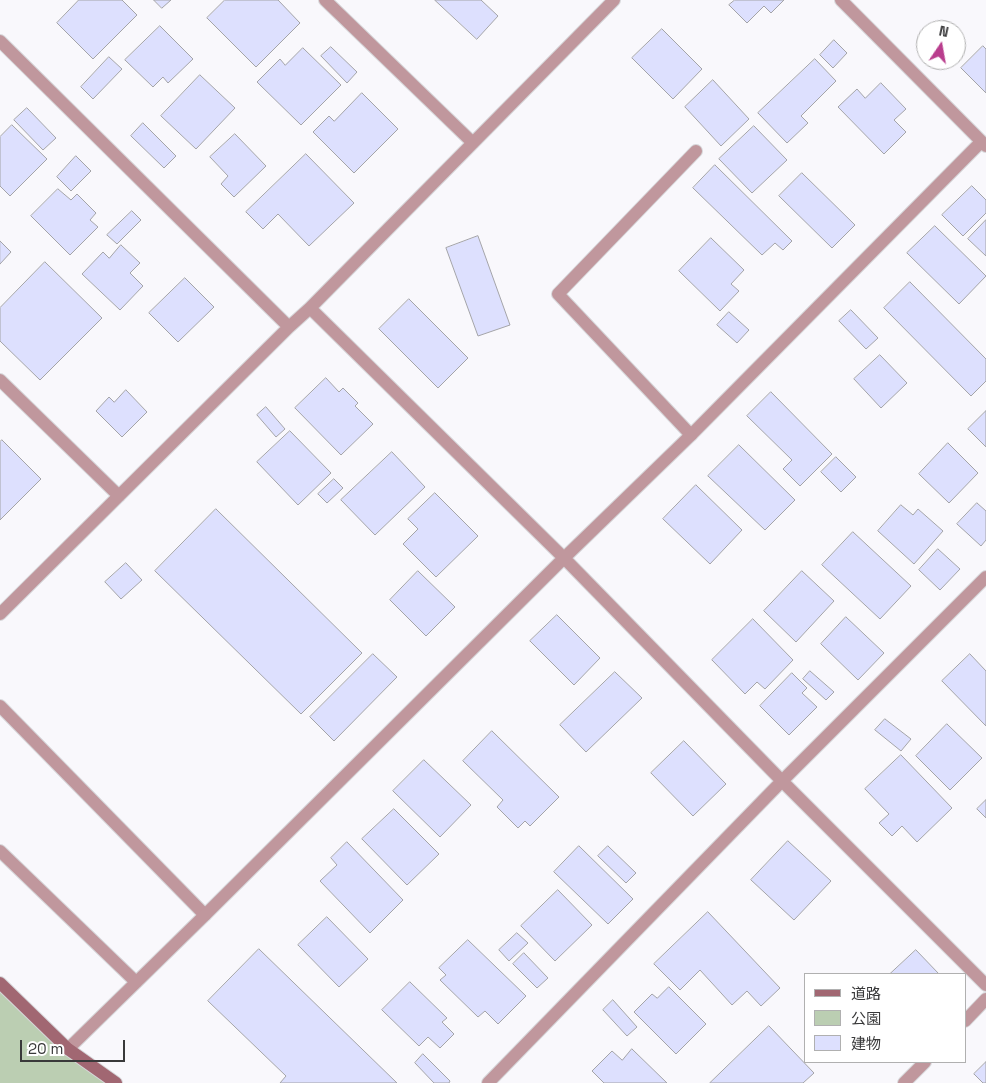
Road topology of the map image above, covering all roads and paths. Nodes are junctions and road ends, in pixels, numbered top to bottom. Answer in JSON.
{"nodes":[{"id":1,"x":325,"y":0,"type":"edge"},
{"id":2,"x":614,"y":0,"type":"edge"},
{"id":3,"x":841,"y":0,"type":"edge"},
{"id":4,"x":0,"y":41,"type":"edge"},
{"id":5,"x":473,"y":143,"type":"junction"},
{"id":6,"x":984,"y":144,"type":"edge"},
{"id":7,"x":696,"y":151,"type":"dead end"},
{"id":8,"x":310,"y":308,"type":"junction"},
{"id":9,"x":289,"y":327,"type":"junction"},
{"id":10,"x":0,"y":380,"type":"edge"},
{"id":11,"x":691,"y":435,"type":"junction"},
{"id":12,"x":118,"y":496,"type":"junction"},
{"id":13,"x":564,"y":558,"type":"junction"},
{"id":14,"x":986,"y":576,"type":"edge"},
{"id":15,"x":0,"y":614,"type":"edge"},
{"id":16,"x":0,"y":706,"type":"edge"},
{"id":17,"x":782,"y":781,"type":"junction"},
{"id":18,"x":0,"y":851,"type":"edge"},
{"id":19,"x":205,"y":915,"type":"junction"},
{"id":20,"x":136,"y":982,"type":"junction"},
{"id":21,"x":0,"y":983,"type":"edge"},
{"id":22,"x":986,"y":985,"type":"edge"},
{"id":23,"x":986,"y":999,"type":"edge"},
{"id":24,"x":966,"y":1020,"type":"edge"},
{"id":25,"x":68,"y":1049,"type":"junction"},
{"id":26,"x":924,"y":1063,"type":"edge"},
{"id":27,"x":116,"y":1083,"type":"edge"},
{"id":28,"x":488,"y":1083,"type":"edge"},
{"id":29,"x":904,"y":1083,"type":"edge"}],
"edges":[{"from":1,"to":5,"type":"street"},
{"from":2,"to":5,"type":"street"},
{"from":3,"to":6,"type":"street"},
{"from":4,"to":9,"type":"street"},
{"from":5,"to":8,"type":"street"},
{"from":6,"to":11,"type":"street"},
{"from":7,"to":11,"type":"street"},
{"from":8,"to":9,"type":"street"},
{"from":8,"to":13,"type":"street"},
{"from":9,"to":12,"type":"street"},
{"from":10,"to":12,"type":"street"},
{"from":11,"to":13,"type":"street"},
{"from":12,"to":15,"type":"street"},
{"from":13,"to":17,"type":"street"},
{"from":13,"to":19,"type":"street"},
{"from":14,"to":17,"type":"street"},
{"from":16,"to":19,"type":"street"},
{"from":17,"to":22,"type":"street"},
{"from":17,"to":28,"type":"street"},
{"from":18,"to":20,"type":"street"},
{"from":19,"to":20,"type":"street"},
{"from":20,"to":25,"type":"street"},
{"from":21,"to":25,"type":"street"},
{"from":23,"to":24,"type":"street"},
{"from":25,"to":27,"type":"street"},
{"from":26,"to":29,"type":"street"}]}
